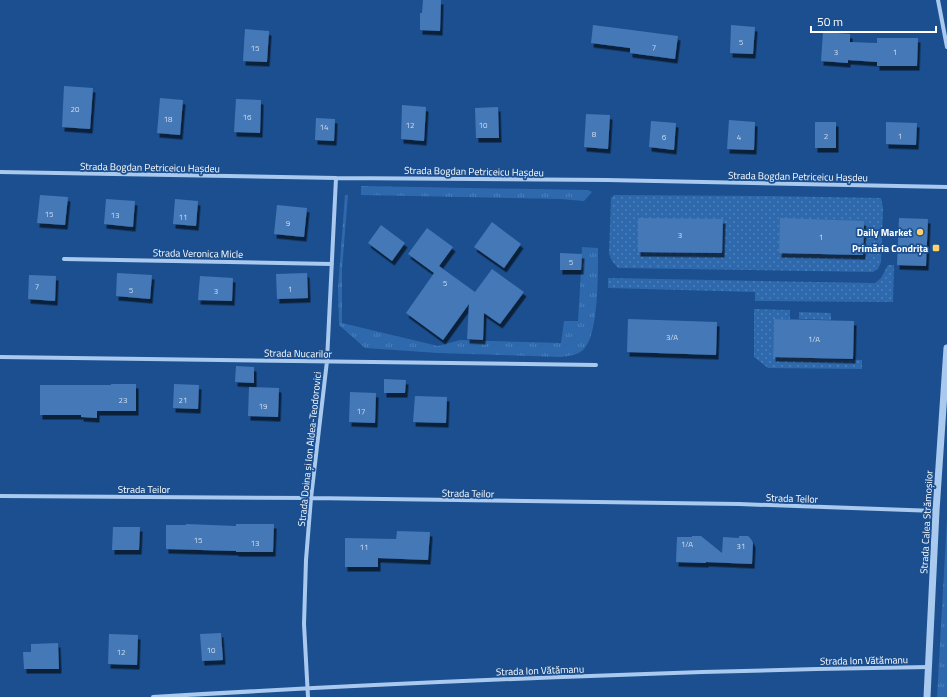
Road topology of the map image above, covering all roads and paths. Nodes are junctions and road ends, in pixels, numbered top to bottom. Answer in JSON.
{"nodes":[{"id":1,"x":938,"y":0,"type":"edge"},
{"id":2,"x":947,"y":47,"type":"edge"},
{"id":3,"x":0,"y":172,"type":"edge"},
{"id":4,"x":336,"y":178,"type":"junction"},
{"id":5,"x":947,"y":187,"type":"edge"},
{"id":6,"x":64,"y":259,"type":"dead end"},
{"id":7,"x":332,"y":264,"type":"junction"},
{"id":8,"x":947,"y":348,"type":"edge"},
{"id":9,"x":0,"y":357,"type":"edge"},
{"id":10,"x":327,"y":361,"type":"junction"},
{"id":11,"x":596,"y":365,"type":"dead end"},
{"id":12,"x":0,"y":496,"type":"edge"},
{"id":13,"x":311,"y":498,"type":"junction"},
{"id":14,"x":936,"y":510,"type":"junction"},
{"id":15,"x":929,"y":667,"type":"junction"},
{"id":16,"x":308,"y":688,"type":"junction"},
{"id":17,"x":153,"y":697,"type":"edge"},
{"id":18,"x":308,"y":697,"type":"edge"},
{"id":19,"x":927,"y":697,"type":"edge"}],
"edges":[{"from":1,"to":2,"type":"street"},
{"from":3,"to":4,"type":"street","name":"Strada Bogdan Petriceicu Hașdeu"},
{"from":4,"to":5,"type":"street","name":"Strada Bogdan Petriceicu Hașdeu"},
{"from":4,"to":7,"type":"street","name":"Strada Doina și Ion Aldea-Teodorovici"},
{"from":6,"to":7,"type":"street","name":"Strada Veronica Micle"},
{"from":7,"to":10,"type":"street","name":"Strada Doina și Ion Aldea-Teodorovici"},
{"from":8,"to":14,"type":"street","name":"Strada Calea Strămoșilor"},
{"from":9,"to":10,"type":"street","name":"Strada Nucarilor"},
{"from":10,"to":11,"type":"street","name":"Strada Nucarilor"},
{"from":10,"to":13,"type":"street","name":"Strada Doina și Ion Aldea-Teodorovici"},
{"from":12,"to":13,"type":"street","name":"Strada Teilor"},
{"from":13,"to":14,"type":"street","name":"Strada Teilor"},
{"from":13,"to":16,"type":"street","name":"Strada Doina și Ion Aldea-Teodorovici"},
{"from":14,"to":15,"type":"street","name":"Strada Calea Strămoșilor"},
{"from":15,"to":16,"type":"street","name":"Strada Ion Vătămanu"},
{"from":15,"to":19,"type":"street","name":"Strada Calea Strămoșilor"},
{"from":16,"to":17,"type":"street","name":"Strada Ion Vătămanu"},
{"from":16,"to":18,"type":"street","name":"Strada Doina și Ion Aldea-Teodorovici"}]}
